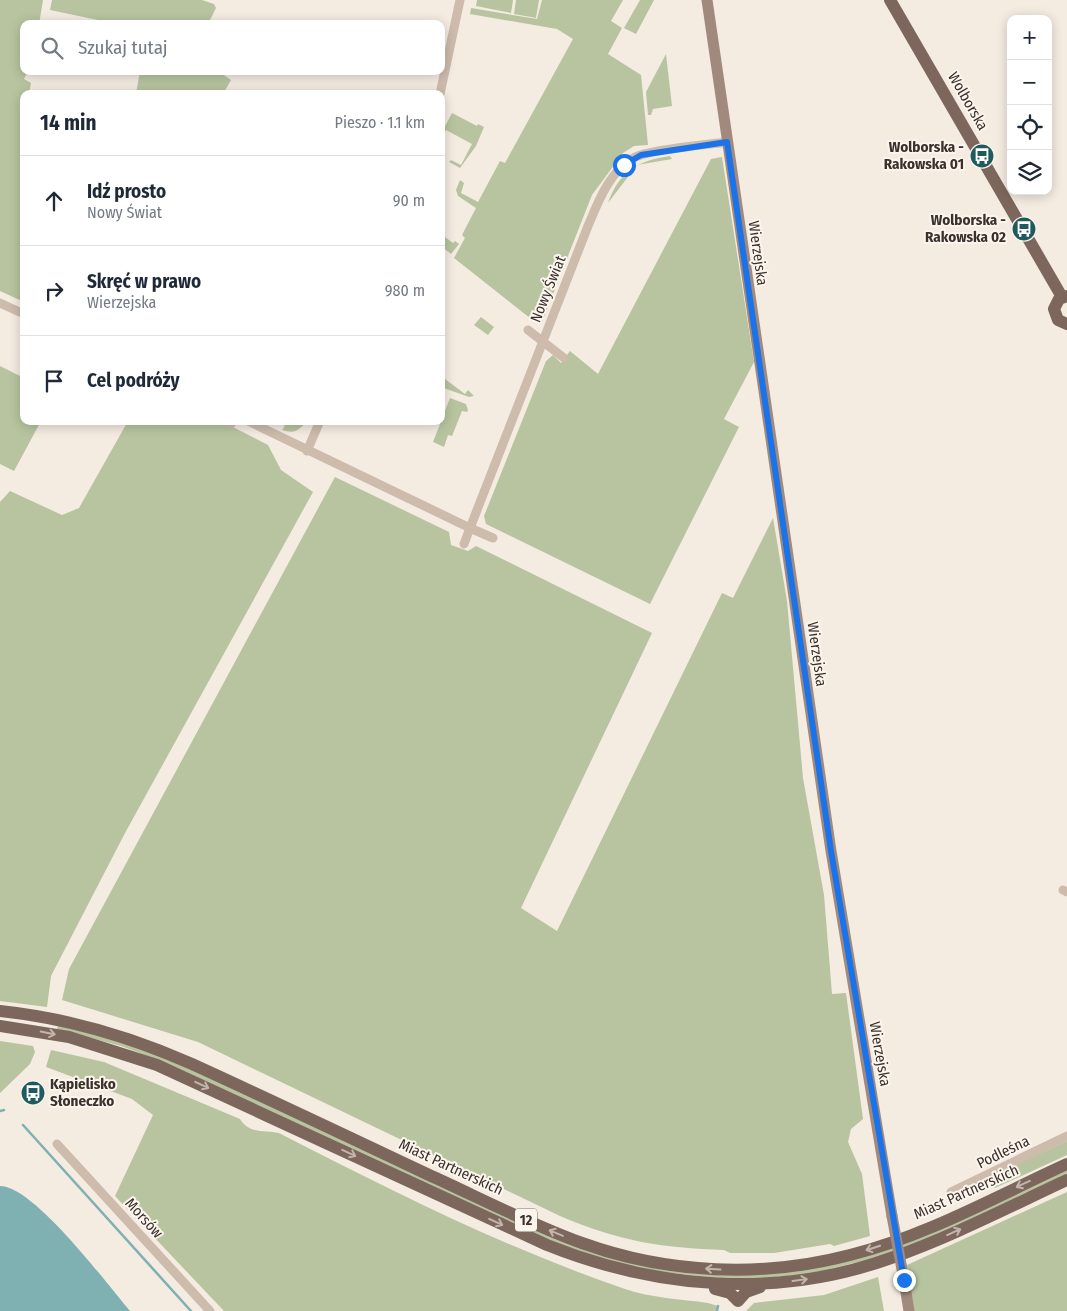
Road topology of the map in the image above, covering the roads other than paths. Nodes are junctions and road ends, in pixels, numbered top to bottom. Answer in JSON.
{"nodes":[{"id":1,"x":460,"y":0,"type":"edge"},
{"id":2,"x":707,"y":0,"type":"edge"},
{"id":3,"x":890,"y":0,"type":"edge"},
{"id":4,"x":445,"y":70,"type":"edge"},
{"id":5,"x":444,"y":75,"type":"edge"},
{"id":6,"x":441,"y":90,"type":"edge"},
{"id":7,"x":727,"y":142,"type":"junction"},
{"id":8,"x":1065,"y":296,"type":"edge"},
{"id":9,"x":0,"y":303,"type":"edge"},
{"id":10,"x":20,"y":312,"type":"edge"},
{"id":11,"x":1067,"y":324,"type":"edge"},
{"id":12,"x":528,"y":330,"type":"dead end"},
{"id":13,"x":542,"y":342,"type":"junction"},
{"id":14,"x":564,"y":358,"type":"dead end"},
{"id":15,"x":256,"y":425,"type":"edge"},
{"id":16,"x":318,"y":425,"type":"edge"},
{"id":17,"x":308,"y":451,"type":"junction"},
{"id":18,"x":470,"y":528,"type":"junction"},
{"id":19,"x":493,"y":538,"type":"dead end"},
{"id":20,"x":464,"y":544,"type":"dead end"},
{"id":21,"x":0,"y":1011,"type":"edge"},
{"id":22,"x":0,"y":1026,"type":"edge"},
{"id":23,"x":1067,"y":1136,"type":"edge"},
{"id":24,"x":57,"y":1144,"type":"dead end"},
{"id":25,"x":1067,"y":1164,"type":"edge"},
{"id":26,"x":1067,"y":1180,"type":"edge"},
{"id":27,"x":951,"y":1192,"type":"dead end"},
{"id":28,"x":699,"y":1283,"type":"junction"},
{"id":29,"x":769,"y":1283,"type":"junction"},
{"id":30,"x":737,"y":1306,"type":"edge"},
{"id":31,"x":210,"y":1311,"type":"edge"},
{"id":32,"x":908,"y":1311,"type":"edge"}],
"edges":[{"from":1,"to":4,"type":"street"},
{"from":2,"to":7,"type":"street","name":"Wierzejska"},
{"from":3,"to":8,"type":"main road","name":"Wolborska"},
{"from":5,"to":6,"type":"street"},
{"from":7,"to":13,"type":"street","name":"Nowy Świat"},
{"from":7,"to":32,"type":"street","name":"Wierzejska","bridge":true},
{"from":8,"to":11,"type":"main road"},
{"from":9,"to":10,"type":"street"},
{"from":12,"to":13,"type":"street"},
{"from":13,"to":14,"type":"street"},
{"from":13,"to":18,"type":"street","name":"Nowy Świat"},
{"from":15,"to":17,"type":"street"},
{"from":16,"to":17,"type":"street"},
{"from":17,"to":18,"type":"street"},
{"from":18,"to":19,"type":"street"},
{"from":18,"to":20,"type":"street","name":"Nowy Świat"},
{"from":25,"to":21,"type":"main road","name":"Miast Partnerskich","number":"12","one_way":true},
{"from":22,"to":28,"type":"main road","name":"Miast Partnerskich","number":"12","one_way":true},
{"from":23,"to":27,"type":"street","name":"Podleśna"},
{"from":24,"to":31,"type":"street","name":"Morsów"},
{"from":29,"to":26,"type":"main road","name":"Miast Partnerskich","number":"12","one_way":true},
{"from":28,"to":29,"type":"main road","name":"Miast Partnerskich","number":"12"},
{"from":28,"to":30,"type":"main road"},
{"from":29,"to":30,"type":"main road"}]}
